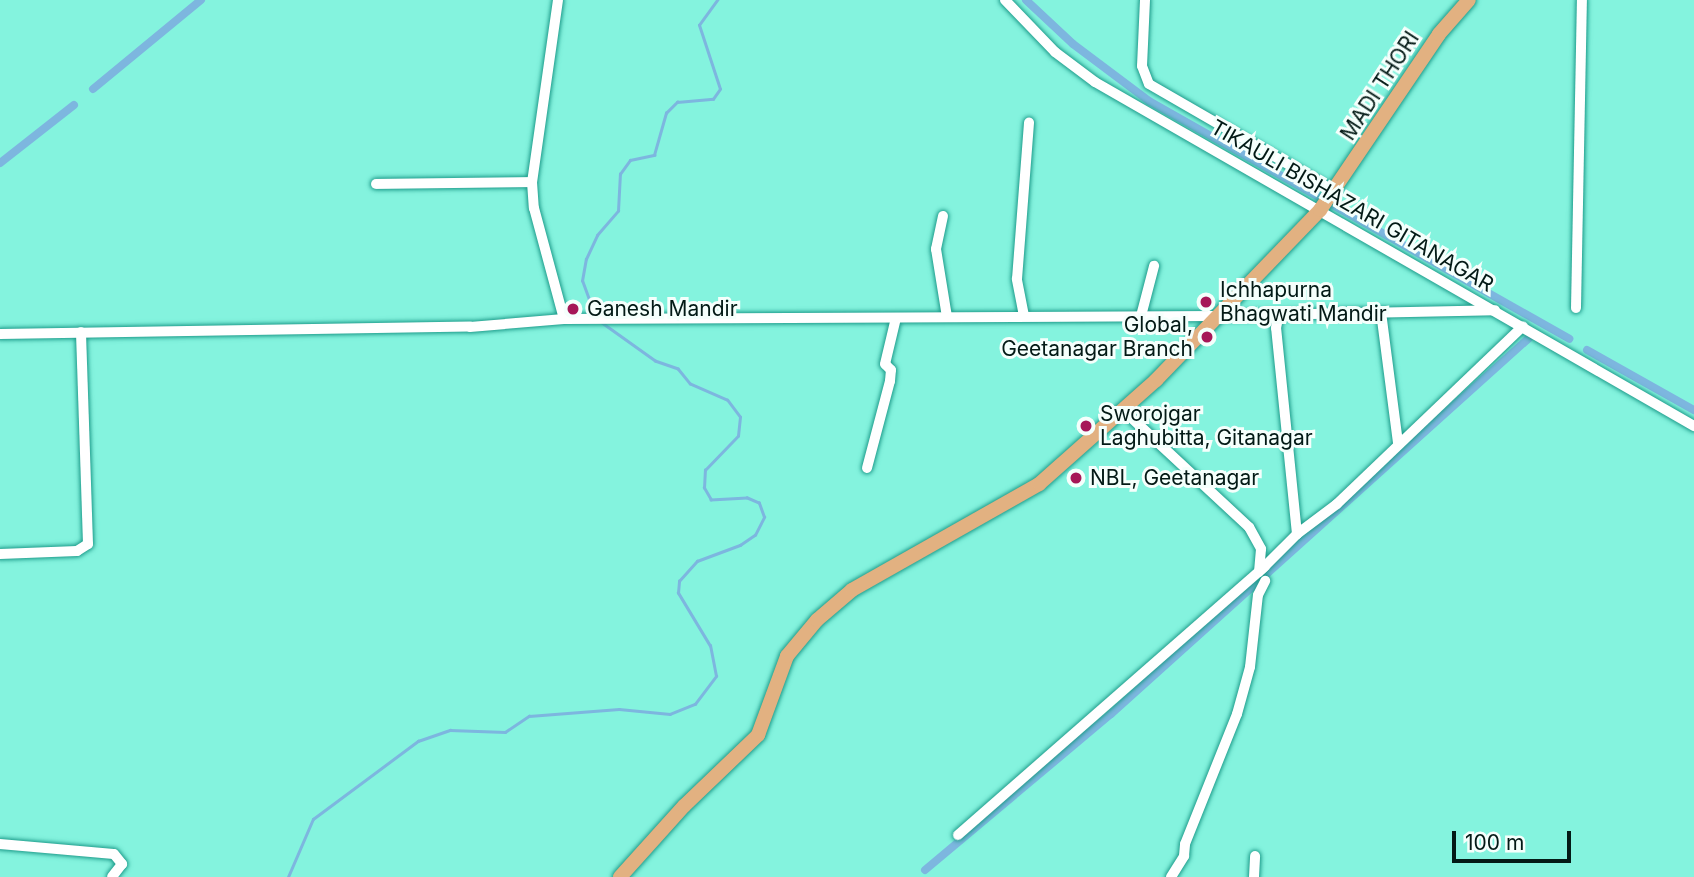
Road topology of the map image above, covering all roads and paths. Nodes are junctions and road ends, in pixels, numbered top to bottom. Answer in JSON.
{"nodes":[{"id":1,"x":558,"y":0,"type":"edge"},
{"id":2,"x":1005,"y":0,"type":"edge"},
{"id":3,"x":1145,"y":0,"type":"edge"},
{"id":4,"x":1469,"y":0,"type":"edge"},
{"id":5,"x":1582,"y":0,"type":"edge"},
{"id":6,"x":1029,"y":122,"type":"dead end"},
{"id":7,"x":532,"y":182,"type":"junction"},
{"id":8,"x":376,"y":184,"type":"dead end"},
{"id":9,"x":1326,"y":202,"type":"junction"},
{"id":10,"x":943,"y":216,"type":"dead end"},
{"id":11,"x":1154,"y":266,"type":"dead end"},
{"id":12,"x":1576,"y":308,"type":"dead end"},
{"id":13,"x":1495,"y":310,"type":"junction"},
{"id":14,"x":1381,"y":312,"type":"junction"},
{"id":15,"x":1279,"y":314,"type":"junction"},
{"id":16,"x":1024,"y":316,"type":"junction"},
{"id":17,"x":1141,"y":316,"type":"junction"},
{"id":18,"x":1215,"y":316,"type":"junction"},
{"id":19,"x":947,"y":317,"type":"junction"},
{"id":20,"x":896,"y":318,"type":"junction"},
{"id":21,"x":564,"y":319,"type":"junction"},
{"id":22,"x":1523,"y":326,"type":"junction"},
{"id":23,"x":81,"y":332,"type":"junction"},
{"id":24,"x":0,"y":334,"type":"edge"},
{"id":25,"x":1124,"y":411,"type":"junction"},
{"id":26,"x":1694,"y":426,"type":"edge"},
{"id":27,"x":1398,"y":443,"type":"junction"},
{"id":28,"x":867,"y":468,"type":"dead end"},
{"id":29,"x":1297,"y":534,"type":"junction"},
{"id":30,"x":0,"y":554,"type":"edge"},
{"id":31,"x":1265,"y":566,"type":"junction"},
{"id":32,"x":1265,"y":581,"type":"dead end"},
{"id":33,"x":958,"y":835,"type":"dead end"},
{"id":34,"x":0,"y":844,"type":"edge"},
{"id":35,"x":1255,"y":856,"type":"dead end"},
{"id":36,"x":112,"y":877,"type":"edge"},
{"id":37,"x":620,"y":877,"type":"edge"},
{"id":38,"x":1171,"y":877,"type":"edge"},
{"id":39,"x":1254,"y":877,"type":"edge"}],
"edges":[{"from":1,"to":7,"type":"street"},
{"from":2,"to":9,"type":"street","name":"TIKAULI BISHAZARI GITANAGAR"},
{"from":3,"to":9,"type":"street"},
{"from":4,"to":9,"type":"main road","name":"MADI THORI"},
{"from":5,"to":12,"type":"street"},
{"from":6,"to":16,"type":"street"},
{"from":7,"to":8,"type":"street"},
{"from":7,"to":21,"type":"street"},
{"from":9,"to":13,"type":"street","name":"TIKAULI BISHAZARI GITANAGAR"},
{"from":9,"to":18,"type":"main road","name":"MADI THORI"},
{"from":10,"to":19,"type":"street"},
{"from":11,"to":17,"type":"street"},
{"from":13,"to":14,"type":"street"},
{"from":13,"to":22,"type":"street","name":"TIKAULI BISHAZARI GITANAGAR"},
{"from":14,"to":15,"type":"street"},
{"from":14,"to":27,"type":"street"},
{"from":15,"to":18,"type":"street"},
{"from":15,"to":29,"type":"street"},
{"from":16,"to":17,"type":"street"},
{"from":16,"to":19,"type":"street"},
{"from":17,"to":18,"type":"street"},
{"from":18,"to":25,"type":"main road","name":"MADI THORI"},
{"from":19,"to":20,"type":"street"},
{"from":20,"to":21,"type":"street"},
{"from":20,"to":28,"type":"street"},
{"from":21,"to":23,"type":"street"},
{"from":22,"to":26,"type":"street","name":"TIKAULI BISHAZARI GITANAGAR"},
{"from":22,"to":27,"type":"street"},
{"from":23,"to":24,"type":"street"},
{"from":23,"to":30,"type":"street"},
{"from":25,"to":31,"type":"street"},
{"from":25,"to":37,"type":"main road","name":"MADI THORI"},
{"from":27,"to":29,"type":"street"},
{"from":29,"to":31,"type":"street"},
{"from":31,"to":33,"type":"street"},
{"from":32,"to":38,"type":"street"},
{"from":34,"to":36,"type":"street"},
{"from":35,"to":39,"type":"street"}]}
